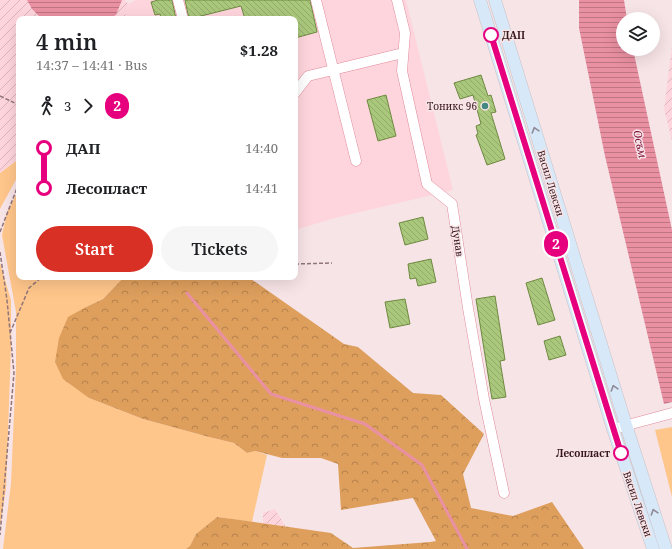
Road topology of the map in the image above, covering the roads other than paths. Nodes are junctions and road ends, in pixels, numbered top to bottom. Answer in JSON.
{"nodes":[{"id":1,"x":178,"y":0,"type":"edge"},
{"id":2,"x":316,"y":0,"type":"edge"},
{"id":3,"x":397,"y":0,"type":"edge"},
{"id":4,"x":480,"y":0,"type":"edge"},
{"id":5,"x":494,"y":0,"type":"edge"},
{"id":6,"x":181,"y":16,"type":"edge"},
{"id":7,"x":403,"y":53,"type":"junction"},
{"id":8,"x":334,"y":70,"type":"junction"},
{"id":9,"x":298,"y":89,"type":"edge"},
{"id":10,"x":356,"y":161,"type":"dead end"},
{"id":11,"x":672,"y":413,"type":"edge"},
{"id":12,"x":626,"y":425,"type":"junction"},
{"id":13,"x":613,"y":429,"type":"junction"},
{"id":14,"x":504,"y":493,"type":"dead end"},
{"id":15,"x":653,"y":549,"type":"edge"},
{"id":16,"x":666,"y":549,"type":"edge"}],
"edges":[{"from":1,"to":6,"type":"street"},
{"from":2,"to":8,"type":"street"},
{"from":3,"to":7,"type":"street","name":"Дунав"},
{"from":4,"to":13,"type":"main road","name":"Васил Левски"},
{"from":12,"to":5,"type":"main road","name":"Васил Левски","one_way":true},
{"from":7,"to":8,"type":"street"},
{"from":7,"to":14,"type":"street","name":"Дунав"},
{"from":8,"to":9,"type":"street"},
{"from":8,"to":10,"type":"street"},
{"from":11,"to":12,"type":"street"},
{"from":12,"to":13,"type":"street"},
{"from":16,"to":12,"type":"main road","name":"Васил Левски","one_way":true},
{"from":13,"to":15,"type":"main road","name":"Васил Левски"}]}
